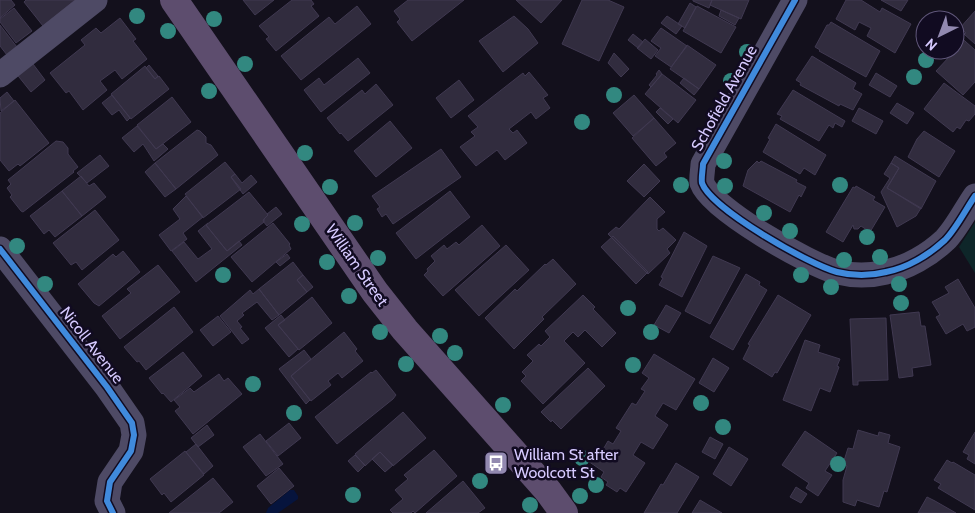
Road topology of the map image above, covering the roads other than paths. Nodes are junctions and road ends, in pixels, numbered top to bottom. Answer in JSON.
{"nodes":[{"id":1,"x":95,"y":0,"type":"edge"},
{"id":2,"x":174,"y":0,"type":"edge"},
{"id":3,"x":795,"y":0,"type":"edge"},
{"id":4,"x":0,"y":76,"type":"edge"},
{"id":5,"x":975,"y":196,"type":"edge"},
{"id":6,"x":0,"y":249,"type":"edge"},
{"id":7,"x":113,"y":513,"type":"edge"},
{"id":8,"x":564,"y":513,"type":"edge"}],
"edges":[{"from":1,"to":4,"type":"street"},
{"from":2,"to":8,"type":"main road","name":"William Street"},
{"from":3,"to":5,"type":"street","name":"Schofield Avenue"},
{"from":6,"to":7,"type":"street","name":"Nicoll Avenue"}]}
